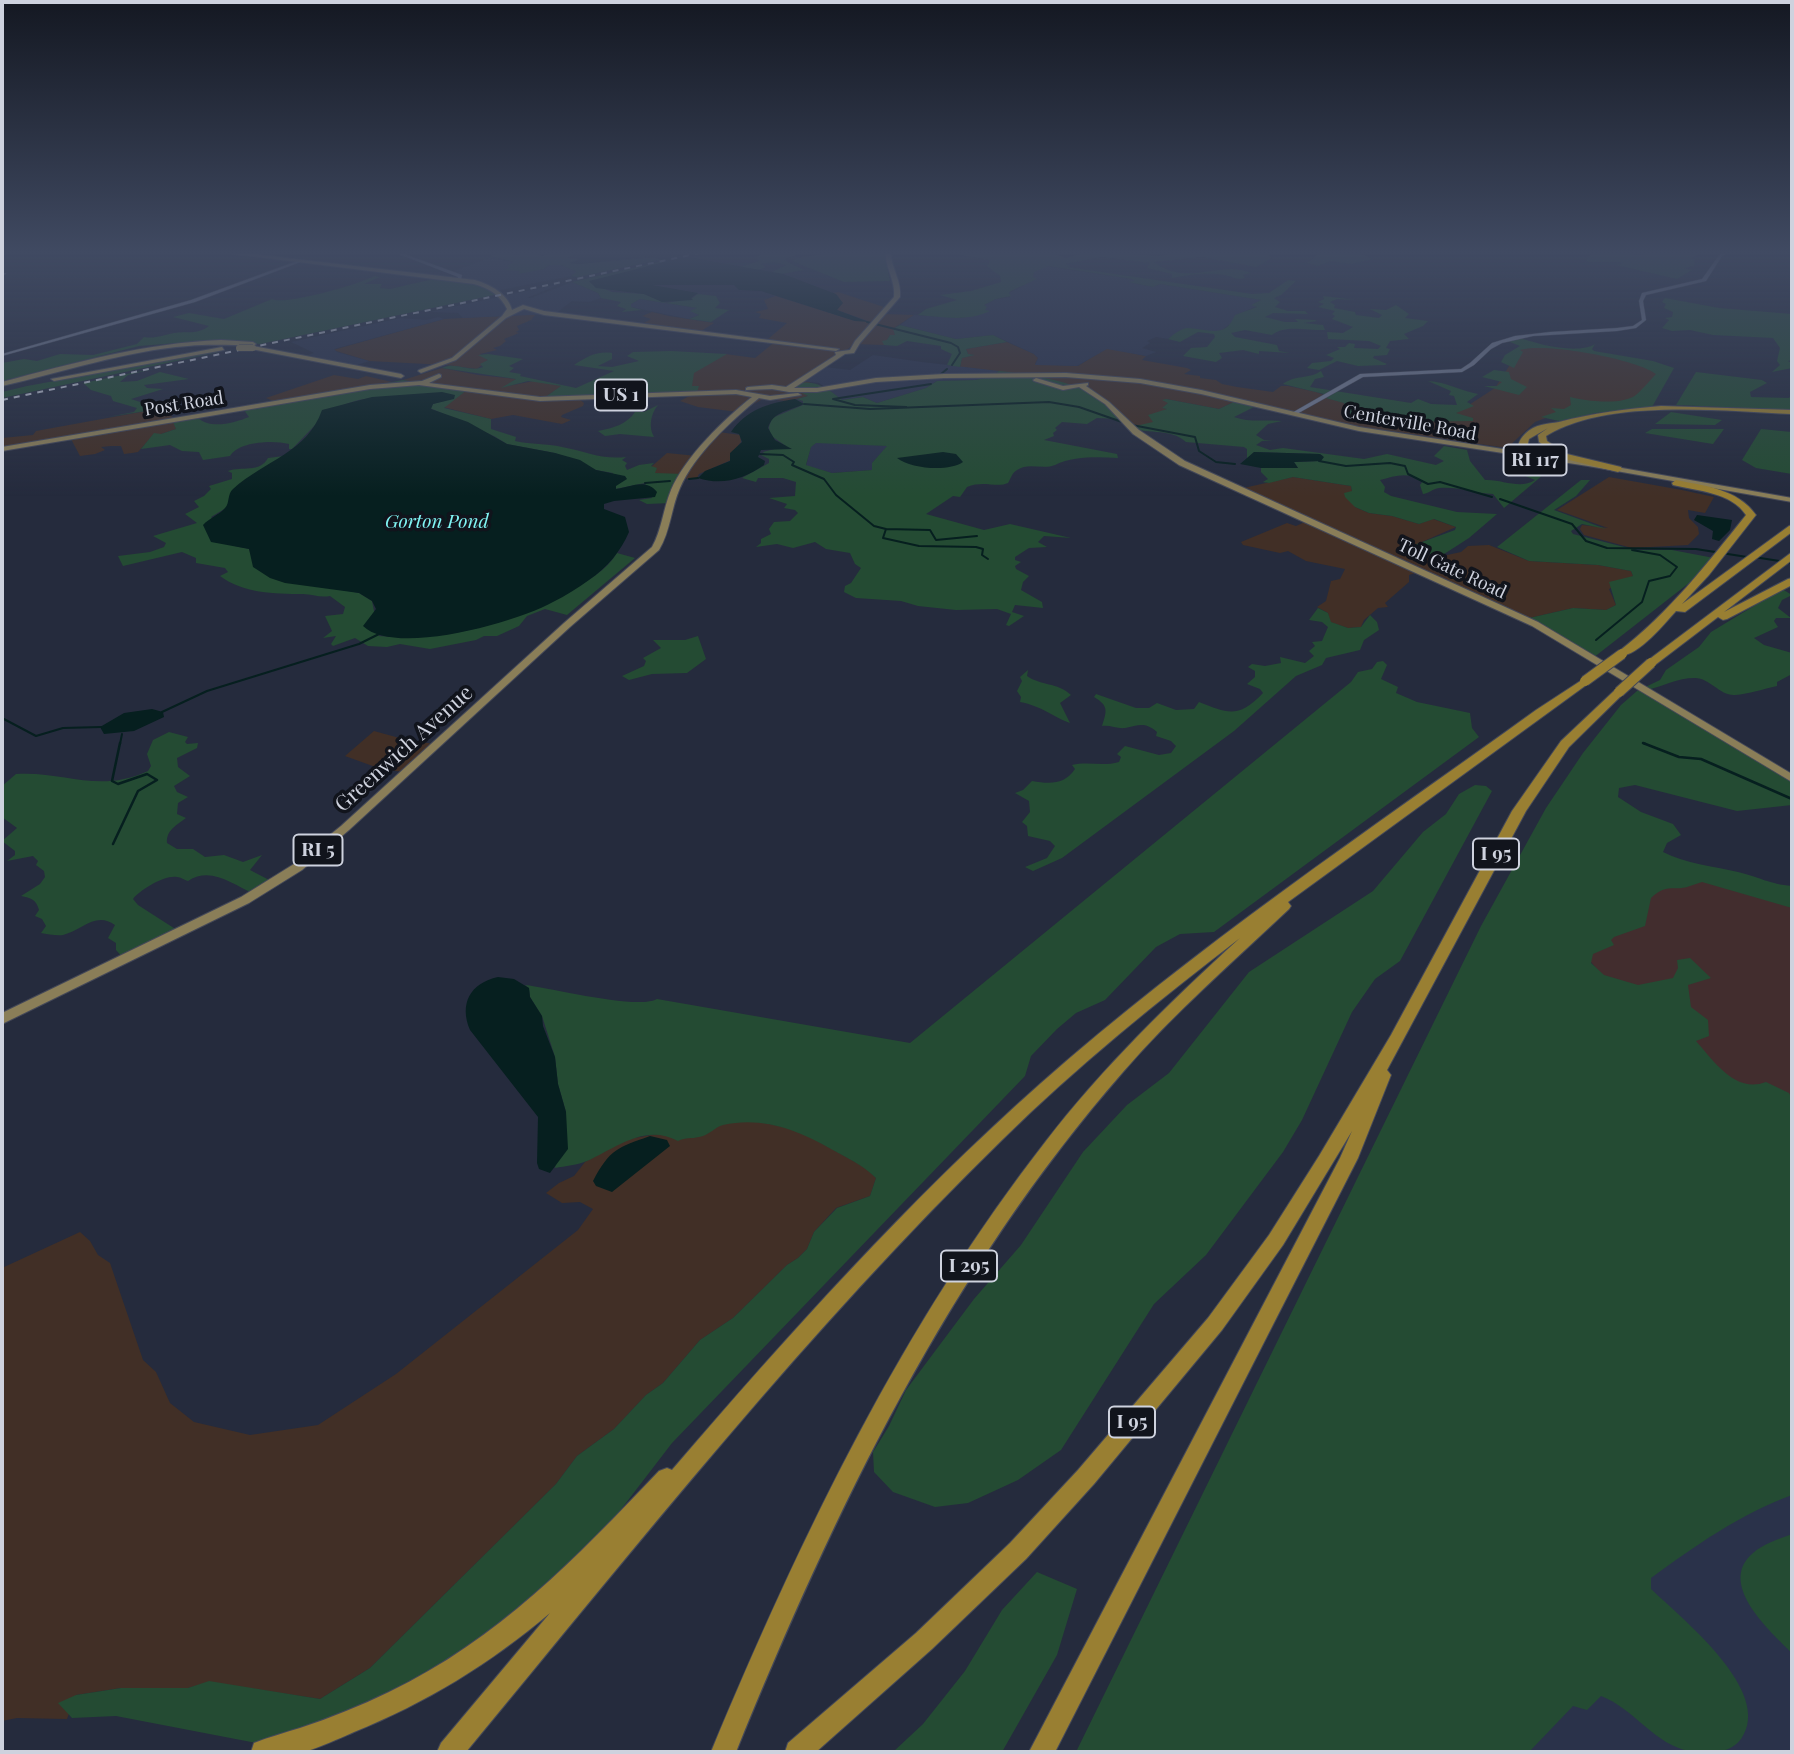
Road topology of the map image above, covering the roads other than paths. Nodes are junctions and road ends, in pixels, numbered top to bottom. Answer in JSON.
{"nodes":[{"id":1,"x":80,"y":333,"type":"edge"},
{"id":2,"x":486,"y":333,"type":"edge"},
{"id":3,"x":704,"y":333,"type":"edge"},
{"id":4,"x":863,"y":333,"type":"edge"},
{"id":5,"x":1569,"y":333,"type":"edge"},
{"id":6,"x":253,"y":346,"type":"junction"},
{"id":7,"x":843,"y":350,"type":"junction"},
{"id":8,"x":2,"y":355,"type":"edge"},
{"id":9,"x":452,"y":362,"type":"junction"},
{"id":10,"x":409,"y":374,"type":"junction"},
{"id":11,"x":443,"y":376,"type":"junction"},
{"id":12,"x":1057,"y":376,"type":"junction"},
{"id":13,"x":1079,"y":377,"type":"junction"},
{"id":14,"x":803,"y":379,"type":"junction"},
{"id":15,"x":1121,"y":380,"type":"junction"},
{"id":16,"x":861,"y":382,"type":"junction"},
{"id":17,"x":413,"y":383,"type":"junction"},
{"id":18,"x":2,"y":386,"type":"edge"},
{"id":19,"x":1054,"y":386,"type":"junction"},
{"id":20,"x":1082,"y":386,"type":"junction"},
{"id":21,"x":370,"y":387,"type":"junction"},
{"id":22,"x":772,"y":387,"type":"junction"},
{"id":23,"x":788,"y":390,"type":"junction"},
{"id":24,"x":760,"y":393,"type":"junction"},
{"id":25,"x":779,"y":397,"type":"junction"},
{"id":26,"x":1096,"y":397,"type":"junction"},
{"id":27,"x":744,"y":408,"type":"junction"},
{"id":28,"x":1792,"y":411,"type":"edge"},
{"id":29,"x":1292,"y":415,"type":"junction"},
{"id":30,"x":2,"y":449,"type":"edge"},
{"id":31,"x":1524,"y":456,"type":"junction"},
{"id":32,"x":1618,"y":469,"type":"junction"},
{"id":33,"x":1676,"y":483,"type":"junction"},
{"id":34,"x":1792,"y":502,"type":"edge"},
{"id":35,"x":1792,"y":528,"type":"edge"},
{"id":36,"x":1786,"y":559,"type":"edge"},
{"id":37,"x":1792,"y":582,"type":"edge"},
{"id":38,"x":1651,"y":632,"type":"junction"},
{"id":39,"x":1651,"y":663,"type":"junction"},
{"id":40,"x":1792,"y":779,"type":"edge"},
{"id":41,"x":1332,"y":863,"type":"junction"},
{"id":42,"x":2,"y":1019,"type":"edge"},
{"id":43,"x":1399,"y":1035,"type":"junction"},
{"id":44,"x":763,"y":1379,"type":"junction"},
{"id":45,"x":262,"y":1752,"type":"edge"},
{"id":46,"x":450,"y":1752,"type":"edge"},
{"id":47,"x":724,"y":1752,"type":"edge"},
{"id":48,"x":797,"y":1752,"type":"edge"},
{"id":49,"x":1042,"y":1752,"type":"edge"}],
"edges":[{"from":1,"to":8,"type":"street"},
{"from":2,"to":9,"type":"main road"},
{"from":3,"to":7,"type":"main road"},
{"from":4,"to":7,"type":"main road","number":"US 1"},
{"from":5,"to":29,"type":"street"},
{"from":6,"to":10,"type":"main road","number":"US 1"},
{"from":6,"to":10,"type":"main road","number":"US 1"},
{"from":6,"to":18,"type":"main road","number":"US 1","bridge":true},
{"from":6,"to":18,"type":"main road","number":"US 1"},
{"from":7,"to":14,"type":"main road","number":"US 1"},
{"from":9,"to":10,"type":"main road"},
{"from":9,"to":11,"type":"main road"},
{"from":10,"to":11,"type":"main road","name":"Post Road","number":"US 1"},
{"from":10,"to":17,"type":"main road","number":"US 1"},
{"from":10,"to":21,"type":"main road","name":"Post Road"},
{"from":11,"to":17,"type":"main road","name":"Post Road"},
{"from":11,"to":24,"type":"main road","number":"US 1"},
{"from":12,"to":13,"type":"main road","name":"Centerville Road"},
{"from":12,"to":16,"type":"main road","name":"Centerville Road"},
{"from":12,"to":19,"type":"main road"},
{"from":13,"to":15,"type":"main road","name":"Centerville Road","number":"RI 117"},
{"from":13,"to":20,"type":"main road"},
{"from":14,"to":16,"type":"main road"},
{"from":14,"to":22,"type":"main road","number":"US 1"},
{"from":14,"to":23,"type":"main road","number":"US 1"},
{"from":15,"to":20,"type":"main road","name":"Centerville Road"},
{"from":15,"to":29,"type":"main road","name":"Centerville Road","number":"RI 117"},
{"from":16,"to":23,"type":"main road"},
{"from":17,"to":21,"type":"main road","name":"Post Road"},
{"from":17,"to":24,"type":"main road","number":"US 1"},
{"from":19,"to":20,"type":"main road","name":"Centerville Road"},
{"from":19,"to":25,"type":"main road"},
{"from":19,"to":26,"type":"main road","name":"Toll Gate Road"},
{"from":20,"to":26,"type":"main road","name":"Toll Gate Road"},
{"from":21,"to":30,"type":"main road","name":"Post Road"},
{"from":22,"to":23,"type":"main road"},
{"from":22,"to":24,"type":"main road","number":"US 1"},
{"from":23,"to":25,"type":"main road","number":"US 1"},
{"from":24,"to":25,"type":"main road","number":"US 1"},
{"from":24,"to":27,"type":"main road","name":"Greenwich Avenue","number":"RI 5"},
{"from":25,"to":27,"type":"main road","name":"Greenwich Avenue","number":"RI 5"},
{"from":26,"to":40,"type":"main road","name":"Toll Gate Road"},
{"from":27,"to":42,"type":"main road","name":"Greenwich Avenue","number":"RI 5"},
{"from":28,"to":31,"type":"highway"},
{"from":28,"to":32,"type":"highway"},
{"from":29,"to":31,"type":"main road","name":"Centerville Road","number":"RI 117"},
{"from":31,"to":32,"type":"main road","name":"Centerville Road","number":"RI 117"},
{"from":31,"to":33,"type":"main road","name":"Centerville Road","number":"RI 117"},
{"from":32,"to":34,"type":"main road","name":"Centerville Road","number":"RI 117"},
{"from":33,"to":34,"type":"main road","name":"Centerville Road","number":"RI 117"},
{"from":33,"to":38,"type":"highway"},
{"from":35,"to":38,"type":"highway"},
{"from":36,"to":39,"type":"highway","number":"I 95"},
{"from":37,"to":39,"type":"highway"},
{"from":38,"to":41,"type":"highway","bridge":true},
{"from":39,"to":43,"type":"highway","number":"I 95","bridge":true},
{"from":41,"to":44,"type":"highway"},
{"from":41,"to":47,"type":"highway","number":"I 295"},
{"from":43,"to":48,"type":"highway","number":"I 95"},
{"from":43,"to":49,"type":"highway"},
{"from":44,"to":45,"type":"highway"},
{"from":44,"to":46,"type":"highway"}]}
